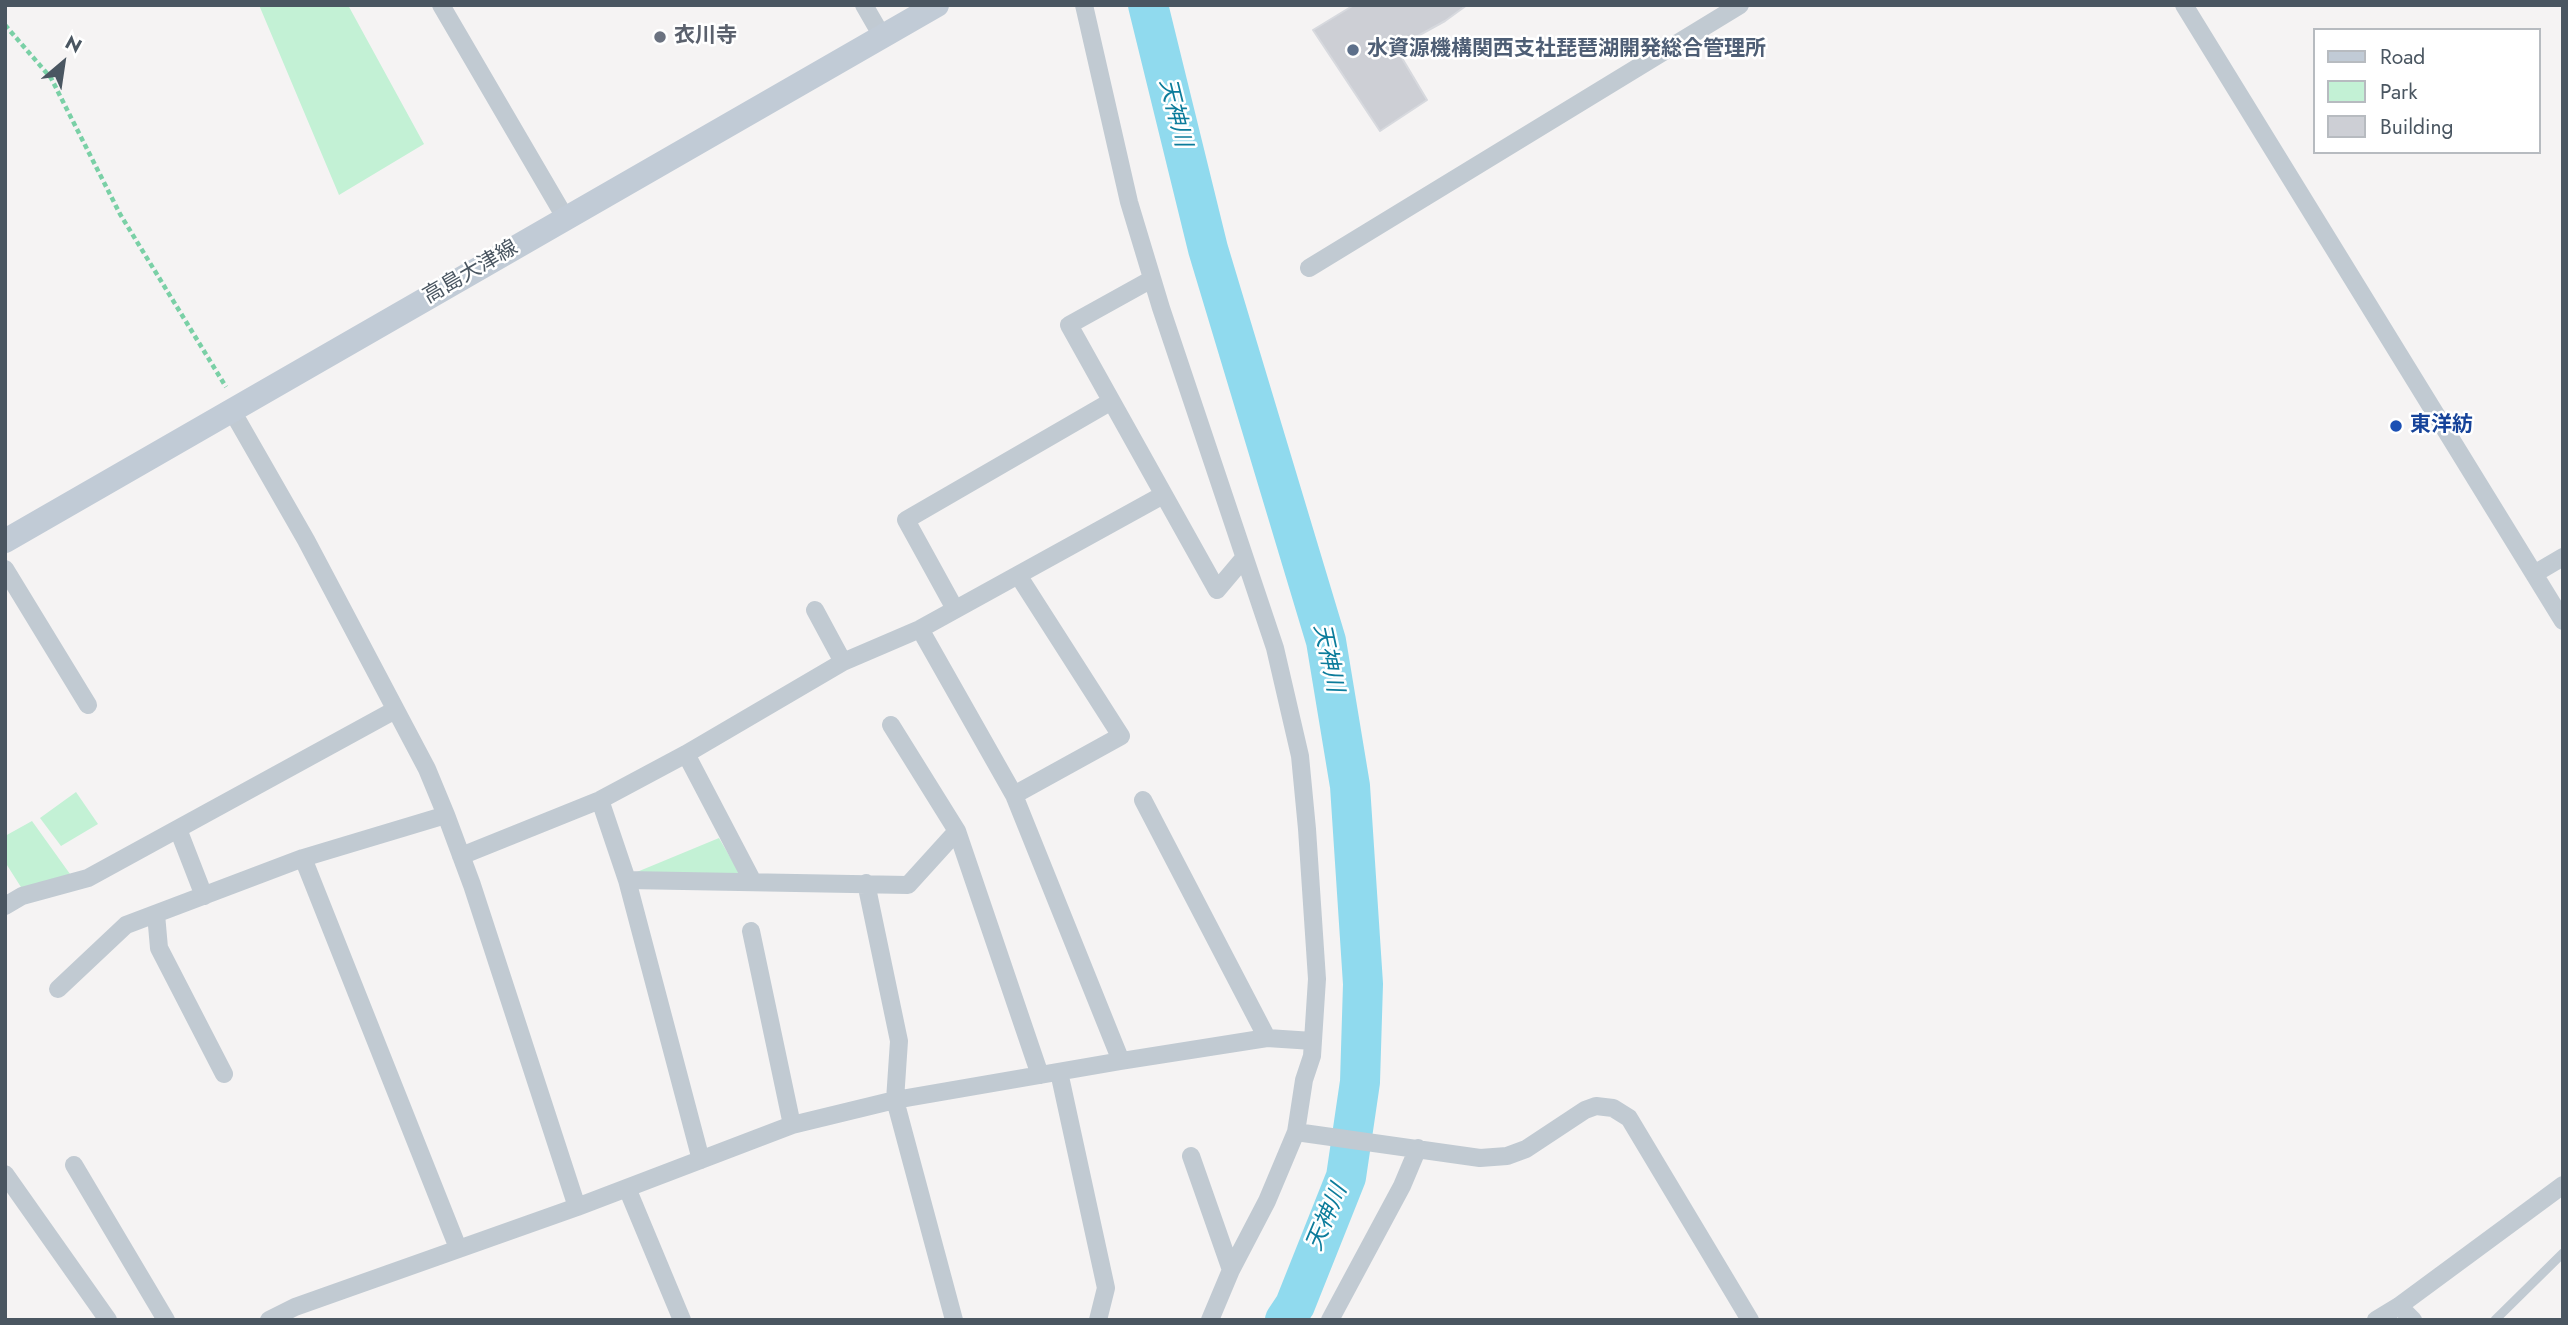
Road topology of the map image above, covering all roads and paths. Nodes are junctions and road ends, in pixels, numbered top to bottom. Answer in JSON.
{"nodes":[{"id":1,"x":441,"y":5,"type":"edge"},
{"id":2,"x":864,"y":5,"type":"edge"},
{"id":3,"x":937,"y":5,"type":"edge"},
{"id":4,"x":1084,"y":5,"type":"edge"},
{"id":5,"x":1740,"y":5,"type":"edge"},
{"id":6,"x":2184,"y":5,"type":"edge"},
{"id":7,"x":5,"y":25,"type":"edge"},
{"id":8,"x":883,"y":38,"type":"junction"},
{"id":9,"x":566,"y":219,"type":"junction"},
{"id":10,"x":1309,"y":268,"type":"dead end"},
{"id":11,"x":1152,"y":279,"type":"junction"},
{"id":12,"x":1110,"y":402,"type":"junction"},
{"id":13,"x":235,"y":407,"type":"junction"},
{"id":14,"x":1163,"y":495,"type":"junction"},
{"id":15,"x":5,"y":541,"type":"edge"},
{"id":16,"x":2563,"y":557,"type":"edge"},
{"id":17,"x":1244,"y":558,"type":"junction"},
{"id":18,"x":5,"y":569,"type":"edge"},
{"id":19,"x":2534,"y":574,"type":"junction"},
{"id":20,"x":1018,"y":575,"type":"junction"},
{"id":21,"x":955,"y":609,"type":"junction"},
{"id":22,"x":815,"y":610,"type":"dead end"},
{"id":23,"x":2561,"y":614,"type":"edge"},
{"id":24,"x":920,"y":629,"type":"junction"},
{"id":25,"x":843,"y":662,"type":"junction"},
{"id":26,"x":88,"y":705,"type":"dead end"},
{"id":27,"x":395,"y":710,"type":"junction"},
{"id":28,"x":891,"y":725,"type":"dead end"},
{"id":29,"x":686,"y":754,"type":"junction"},
{"id":30,"x":1014,"y":795,"type":"junction"},
{"id":31,"x":600,"y":800,"type":"junction"},
{"id":32,"x":1143,"y":800,"type":"dead end"},
{"id":33,"x":446,"y":815,"type":"junction"},
{"id":34,"x":178,"y":829,"type":"junction"},
{"id":35,"x":957,"y":831,"type":"junction"},
{"id":36,"x":461,"y":856,"type":"junction"},
{"id":37,"x":303,"y":858,"type":"junction"},
{"id":38,"x":627,"y":880,"type":"junction"},
{"id":39,"x":753,"y":882,"type":"junction"},
{"id":40,"x":866,"y":883,"type":"junction"},
{"id":41,"x":204,"y":896,"type":"junction"},
{"id":42,"x":5,"y":906,"type":"edge"},
{"id":43,"x":156,"y":914,"type":"junction"},
{"id":44,"x":751,"y":931,"type":"dead end"},
{"id":45,"x":58,"y":989,"type":"dead end"},
{"id":46,"x":1266,"y":1038,"type":"junction"},
{"id":47,"x":1313,"y":1041,"type":"junction"},
{"id":48,"x":1121,"y":1061,"type":"junction"},
{"id":49,"x":1059,"y":1072,"type":"junction"},
{"id":50,"x":224,"y":1074,"type":"dead end"},
{"id":51,"x":1040,"y":1075,"type":"junction"},
{"id":52,"x":895,"y":1100,"type":"junction"},
{"id":53,"x":792,"y":1125,"type":"junction"},
{"id":54,"x":1302,"y":1132,"type":"junction"},
{"id":55,"x":1418,"y":1148,"type":"junction"},
{"id":56,"x":1191,"y":1156,"type":"dead end"},
{"id":57,"x":701,"y":1160,"type":"junction"},
{"id":58,"x":75,"y":1165,"type":"dead end"},
{"id":59,"x":5,"y":1174,"type":"edge"},
{"id":60,"x":2563,"y":1185,"type":"edge"},
{"id":61,"x":627,"y":1188,"type":"junction"},
{"id":62,"x":577,"y":1207,"type":"junction"},
{"id":63,"x":458,"y":1248,"type":"junction"},
{"id":64,"x":2563,"y":1253,"type":"edge"},
{"id":65,"x":1231,"y":1270,"type":"junction"},
{"id":66,"x":2399,"y":1306,"type":"junction"},
{"id":67,"x":108,"y":1320,"type":"edge"},
{"id":68,"x":166,"y":1320,"type":"edge"},
{"id":69,"x":269,"y":1320,"type":"edge"},
{"id":70,"x":682,"y":1320,"type":"edge"},
{"id":71,"x":954,"y":1320,"type":"edge"},
{"id":72,"x":1098,"y":1320,"type":"edge"},
{"id":73,"x":1210,"y":1320,"type":"edge"},
{"id":74,"x":1330,"y":1320,"type":"edge"},
{"id":75,"x":1750,"y":1320,"type":"edge"},
{"id":76,"x":2376,"y":1320,"type":"edge"},
{"id":77,"x":2413,"y":1320,"type":"edge"},
{"id":78,"x":2496,"y":1320,"type":"edge"}],
"edges":[{"from":1,"to":9,"type":"street"},
{"from":2,"to":8,"type":"street"},
{"from":3,"to":8,"type":"main road","name":"高島大津線"},
{"from":4,"to":11,"type":"street"},
{"from":5,"to":10,"type":"street"},
{"from":6,"to":19,"type":"street"},
{"from":7,"to":13,"type":"path"},
{"from":8,"to":9,"type":"main road","name":"高島大津線"},
{"from":9,"to":13,"type":"main road","name":"高島大津線"},
{"from":11,"to":12,"type":"street"},
{"from":11,"to":17,"type":"street"},
{"from":12,"to":14,"type":"street"},
{"from":12,"to":21,"type":"street"},
{"from":13,"to":15,"type":"main road","name":"高島大津線"},
{"from":13,"to":27,"type":"street"},
{"from":14,"to":17,"type":"street"},
{"from":14,"to":20,"type":"street"},
{"from":16,"to":19,"type":"street"},
{"from":17,"to":47,"type":"street"},
{"from":18,"to":26,"type":"street"},
{"from":19,"to":23,"type":"street"},
{"from":20,"to":21,"type":"street"},
{"from":20,"to":30,"type":"street"},
{"from":21,"to":24,"type":"street"},
{"from":22,"to":25,"type":"street"},
{"from":24,"to":25,"type":"street"},
{"from":24,"to":30,"type":"street"},
{"from":25,"to":29,"type":"street"},
{"from":27,"to":33,"type":"street"},
{"from":27,"to":34,"type":"street"},
{"from":28,"to":35,"type":"street"},
{"from":29,"to":31,"type":"street"},
{"from":29,"to":39,"type":"street"},
{"from":30,"to":48,"type":"street"},
{"from":31,"to":36,"type":"street"},
{"from":31,"to":38,"type":"street"},
{"from":32,"to":46,"type":"street"},
{"from":33,"to":36,"type":"street"},
{"from":33,"to":37,"type":"street"},
{"from":34,"to":41,"type":"street"},
{"from":34,"to":42,"type":"street"},
{"from":35,"to":40,"type":"street"},
{"from":35,"to":51,"type":"street"},
{"from":36,"to":62,"type":"street"},
{"from":37,"to":41,"type":"street"},
{"from":37,"to":63,"type":"street"},
{"from":38,"to":39,"type":"street"},
{"from":38,"to":57,"type":"street"},
{"from":39,"to":40,"type":"street"},
{"from":40,"to":52,"type":"street"},
{"from":41,"to":43,"type":"street"},
{"from":43,"to":45,"type":"street"},
{"from":43,"to":50,"type":"street"},
{"from":44,"to":53,"type":"street"},
{"from":46,"to":47,"type":"street"},
{"from":46,"to":48,"type":"street"},
{"from":47,"to":54,"type":"street"},
{"from":48,"to":49,"type":"street"},
{"from":49,"to":51,"type":"street"},
{"from":49,"to":72,"type":"street"},
{"from":51,"to":52,"type":"street"},
{"from":52,"to":53,"type":"street"},
{"from":52,"to":71,"type":"street"},
{"from":53,"to":57,"type":"street"},
{"from":54,"to":55,"type":"street"},
{"from":54,"to":65,"type":"street"},
{"from":55,"to":74,"type":"street"},
{"from":55,"to":75,"type":"street"},
{"from":56,"to":65,"type":"street"},
{"from":57,"to":61,"type":"street"},
{"from":58,"to":68,"type":"street"},
{"from":59,"to":67,"type":"street"},
{"from":60,"to":66,"type":"street"},
{"from":61,"to":62,"type":"street"},
{"from":61,"to":70,"type":"street"},
{"from":62,"to":63,"type":"street"},
{"from":63,"to":69,"type":"street"},
{"from":64,"to":78,"type":"lane"},
{"from":65,"to":73,"type":"street"},
{"from":66,"to":76,"type":"street"},
{"from":66,"to":77,"type":"street"}]}
